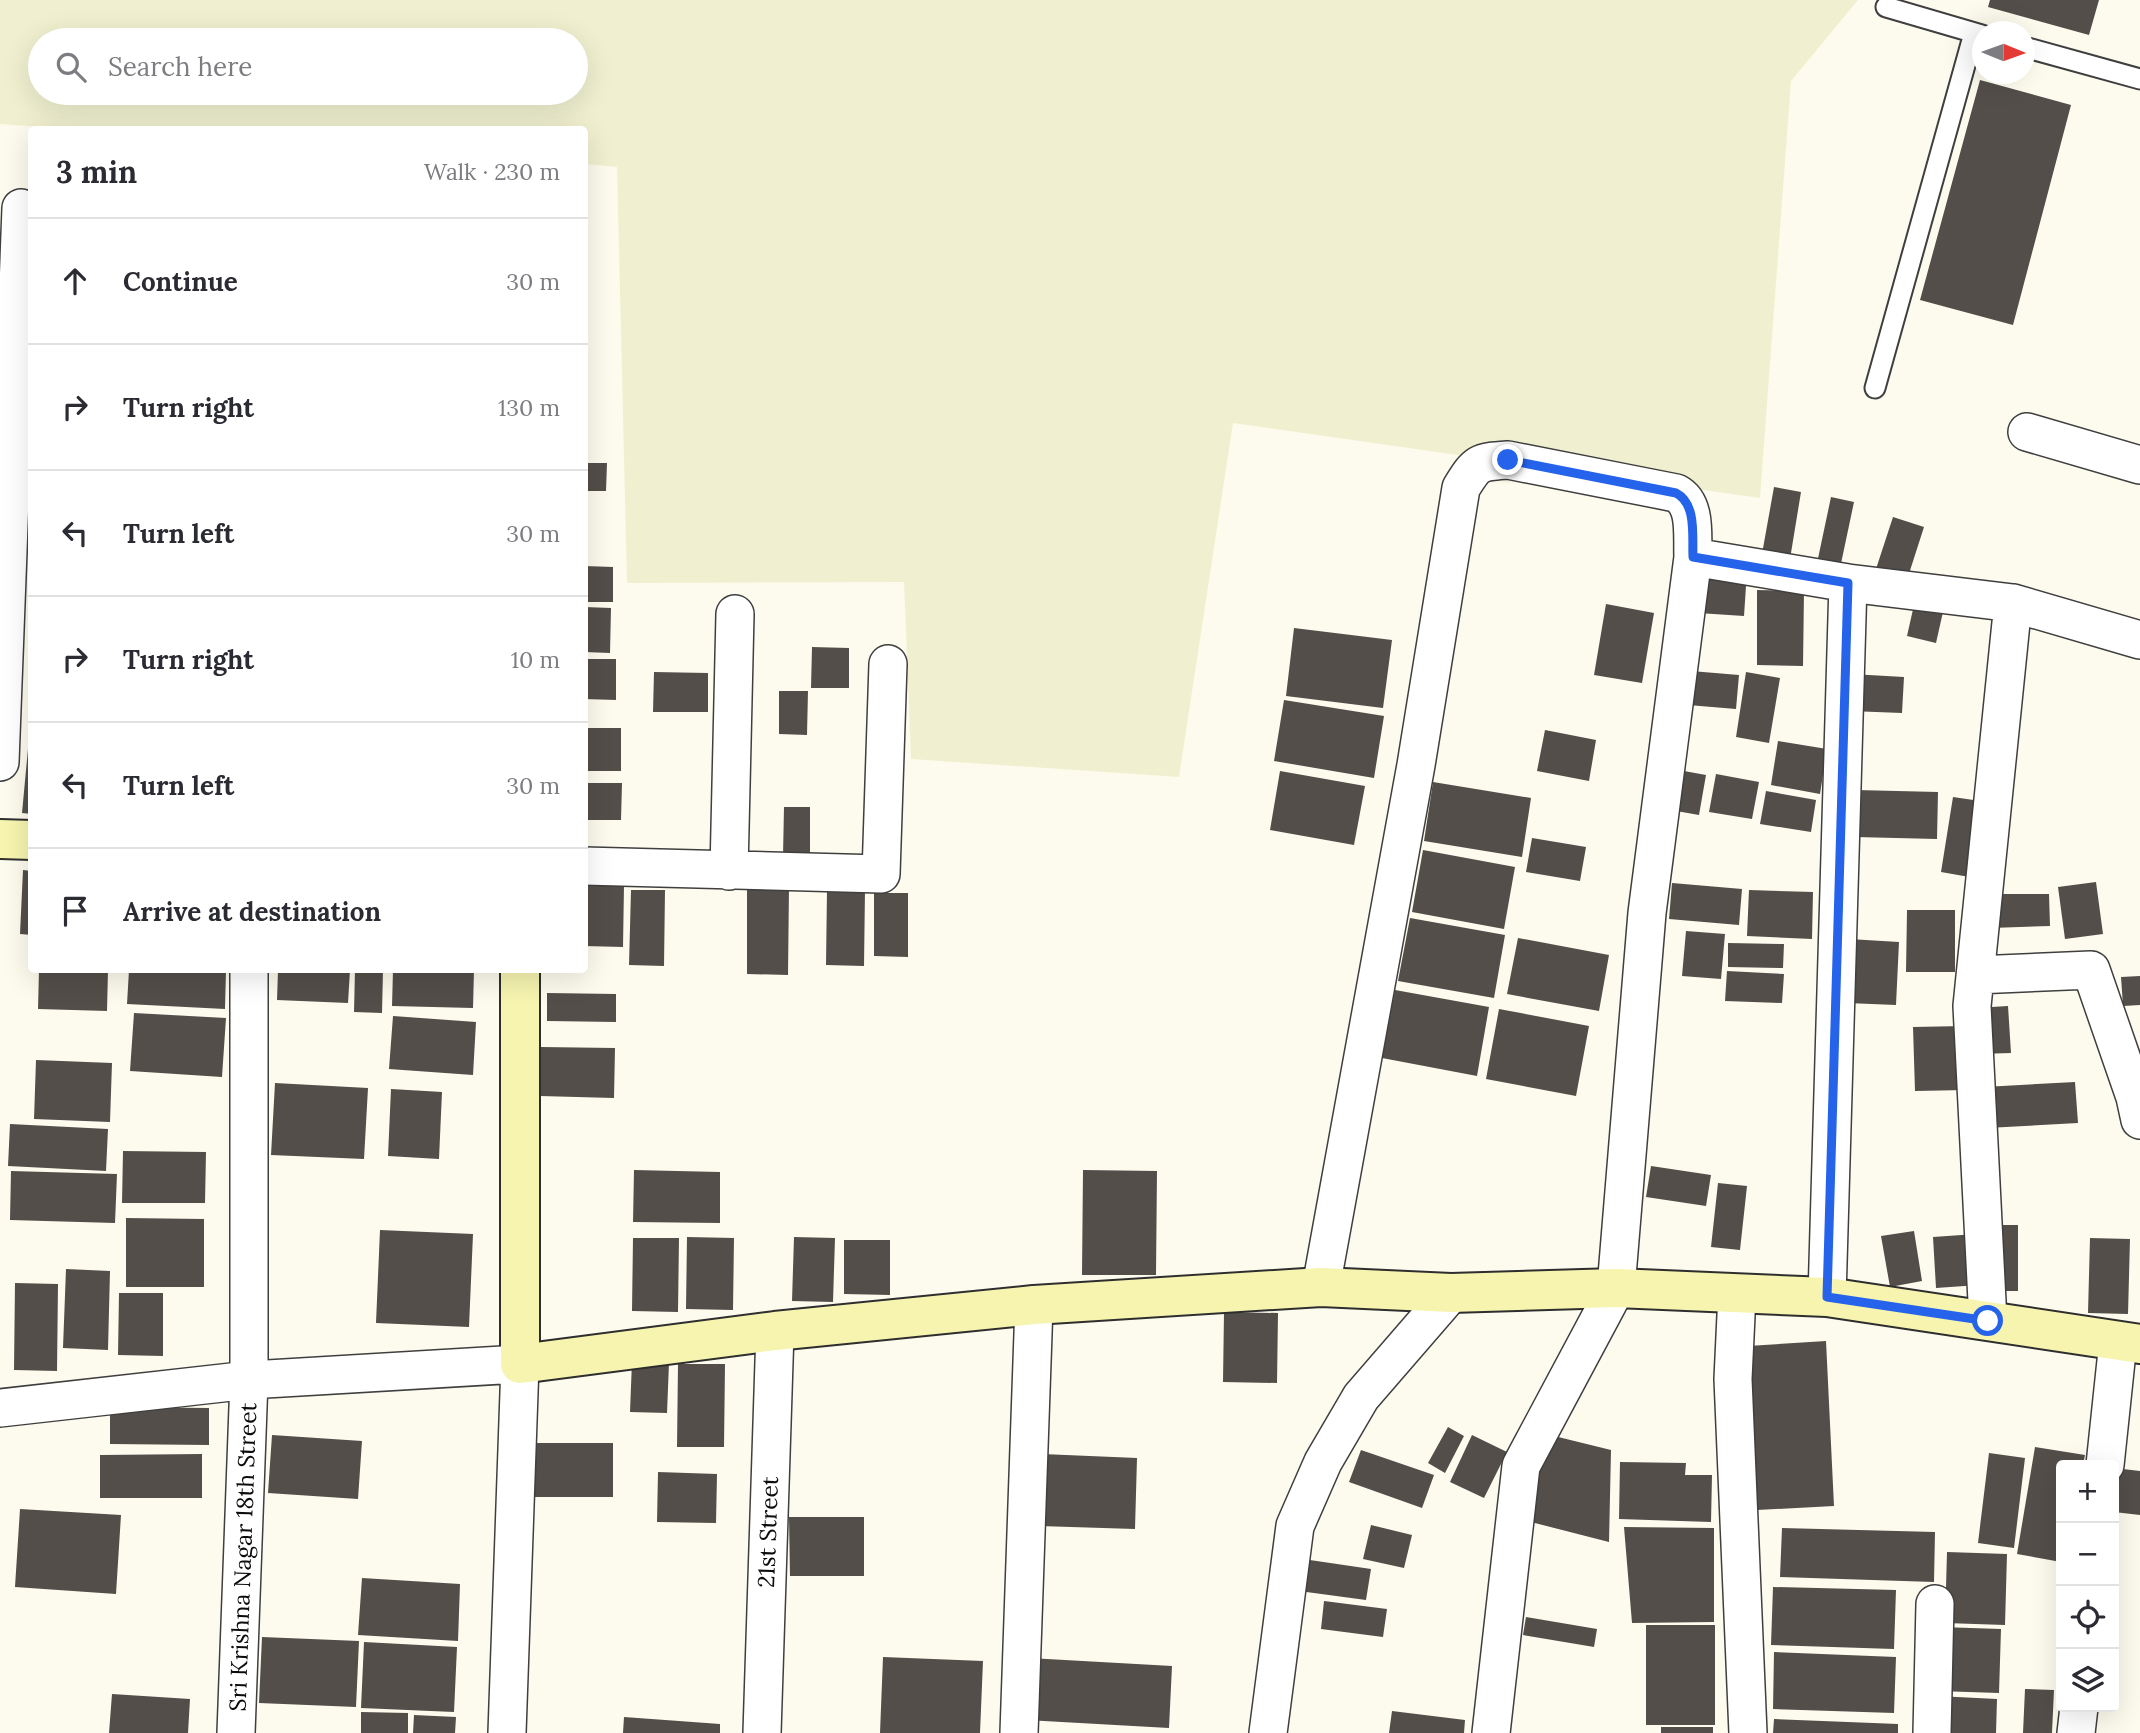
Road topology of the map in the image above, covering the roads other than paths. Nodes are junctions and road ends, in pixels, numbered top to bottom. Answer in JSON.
{"nodes":[{"id":1,"x":1886,"y":7,"type":"dead end"},
{"id":2,"x":1972,"y":32,"type":"edge"},
{"id":3,"x":2035,"y":50,"type":"edge"},
{"id":4,"x":1972,"y":55,"type":"edge"},
{"id":5,"x":2140,"y":79,"type":"edge"},
{"id":6,"x":21,"y":208,"type":"dead end"},
{"id":7,"x":1875,"y":388,"type":"dead end"},
{"id":8,"x":2027,"y":432,"type":"dead end"},
{"id":9,"x":2140,"y":465,"type":"edge"},
{"id":10,"x":1693,"y":557,"type":"junction"},
{"id":11,"x":1848,"y":583,"type":"junction"},
{"id":12,"x":2013,"y":603,"type":"junction"},
{"id":13,"x":735,"y":614,"type":"dead end"},
{"id":14,"x":2140,"y":640,"type":"edge"},
{"id":15,"x":888,"y":664,"type":"dead end"},
{"id":16,"x":0,"y":762,"type":"edge"},
{"id":17,"x":0,"y":839,"type":"edge"},
{"id":18,"x":28,"y":840,"type":"edge"},
{"id":19,"x":588,"y":866,"type":"edge"},
{"id":20,"x":729,"y":871,"type":"junction"},
{"id":21,"x":248,"y":973,"type":"edge"},
{"id":22,"x":520,"y":973,"type":"edge"},
{"id":23,"x":1976,"y":975,"type":"junction"},
{"id":24,"x":2140,"y":1120,"type":"edge"},
{"id":25,"x":1321,"y":1287,"type":"junction"},
{"id":26,"x":1616,"y":1288,"type":"junction"},
{"id":27,"x":1451,"y":1293,"type":"junction"},
{"id":28,"x":1737,"y":1293,"type":"junction"},
{"id":29,"x":1827,"y":1297,"type":"junction"},
{"id":30,"x":1034,"y":1305,"type":"junction"},
{"id":31,"x":1988,"y":1321,"type":"junction"},
{"id":32,"x":775,"y":1331,"type":"junction"},
{"id":33,"x":2129,"y":1343,"type":"edge"},
{"id":34,"x":520,"y":1364,"type":"junction"},
{"id":35,"x":250,"y":1380,"type":"junction"},
{"id":36,"x":0,"y":1408,"type":"edge"},
{"id":37,"x":2106,"y":1460,"type":"edge"},
{"id":38,"x":1935,"y":1604,"type":"dead end"},
{"id":39,"x":2078,"y":1712,"type":"edge"},
{"id":40,"x":236,"y":1733,"type":"edge"},
{"id":41,"x":508,"y":1733,"type":"edge"},
{"id":42,"x":762,"y":1733,"type":"edge"},
{"id":43,"x":1019,"y":1733,"type":"edge"},
{"id":44,"x":1268,"y":1733,"type":"edge"},
{"id":45,"x":1491,"y":1733,"type":"edge"},
{"id":46,"x":1748,"y":1733,"type":"edge"},
{"id":47,"x":1932,"y":1733,"type":"edge"},
{"id":48,"x":2076,"y":1733,"type":"edge"}],
"edges":[{"from":1,"to":2,"type":"lane"},
{"from":3,"to":5,"type":"lane"},
{"from":4,"to":7,"type":"lane"},
{"from":6,"to":16,"type":"street"},
{"from":8,"to":9,"type":"street"},
{"from":10,"to":11,"type":"street"},
{"from":10,"to":25,"type":"street"},
{"from":10,"to":26,"type":"street"},
{"from":11,"to":12,"type":"street"},
{"from":11,"to":29,"type":"street"},
{"from":12,"to":14,"type":"street"},
{"from":12,"to":23,"type":"street"},
{"from":13,"to":20,"type":"street"},
{"from":15,"to":20,"type":"street"},
{"from":17,"to":18,"type":"street"},
{"from":19,"to":20,"type":"street"},
{"from":21,"to":35,"type":"street","name":"Sri Krishna Nagar 18th Street"},
{"from":22,"to":34,"type":"street"},
{"from":23,"to":24,"type":"street"},
{"from":23,"to":31,"type":"street"},
{"from":25,"to":27,"type":"street"},
{"from":25,"to":30,"type":"street"},
{"from":26,"to":27,"type":"street"},
{"from":26,"to":28,"type":"street"},
{"from":26,"to":45,"type":"street"},
{"from":27,"to":44,"type":"street"},
{"from":28,"to":29,"type":"street"},
{"from":28,"to":46,"type":"street"},
{"from":29,"to":31,"type":"street"},
{"from":30,"to":32,"type":"street"},
{"from":30,"to":43,"type":"street"},
{"from":31,"to":33,"type":"street"},
{"from":32,"to":34,"type":"street"},
{"from":32,"to":42,"type":"street","name":"21st Street"},
{"from":33,"to":37,"type":"street"},
{"from":34,"to":35,"type":"street"},
{"from":34,"to":41,"type":"street"},
{"from":35,"to":36,"type":"street"},
{"from":35,"to":40,"type":"street","name":"Sri Krishna Nagar 18th Street"},
{"from":38,"to":47,"type":"street"},
{"from":39,"to":48,"type":"street"}]}
